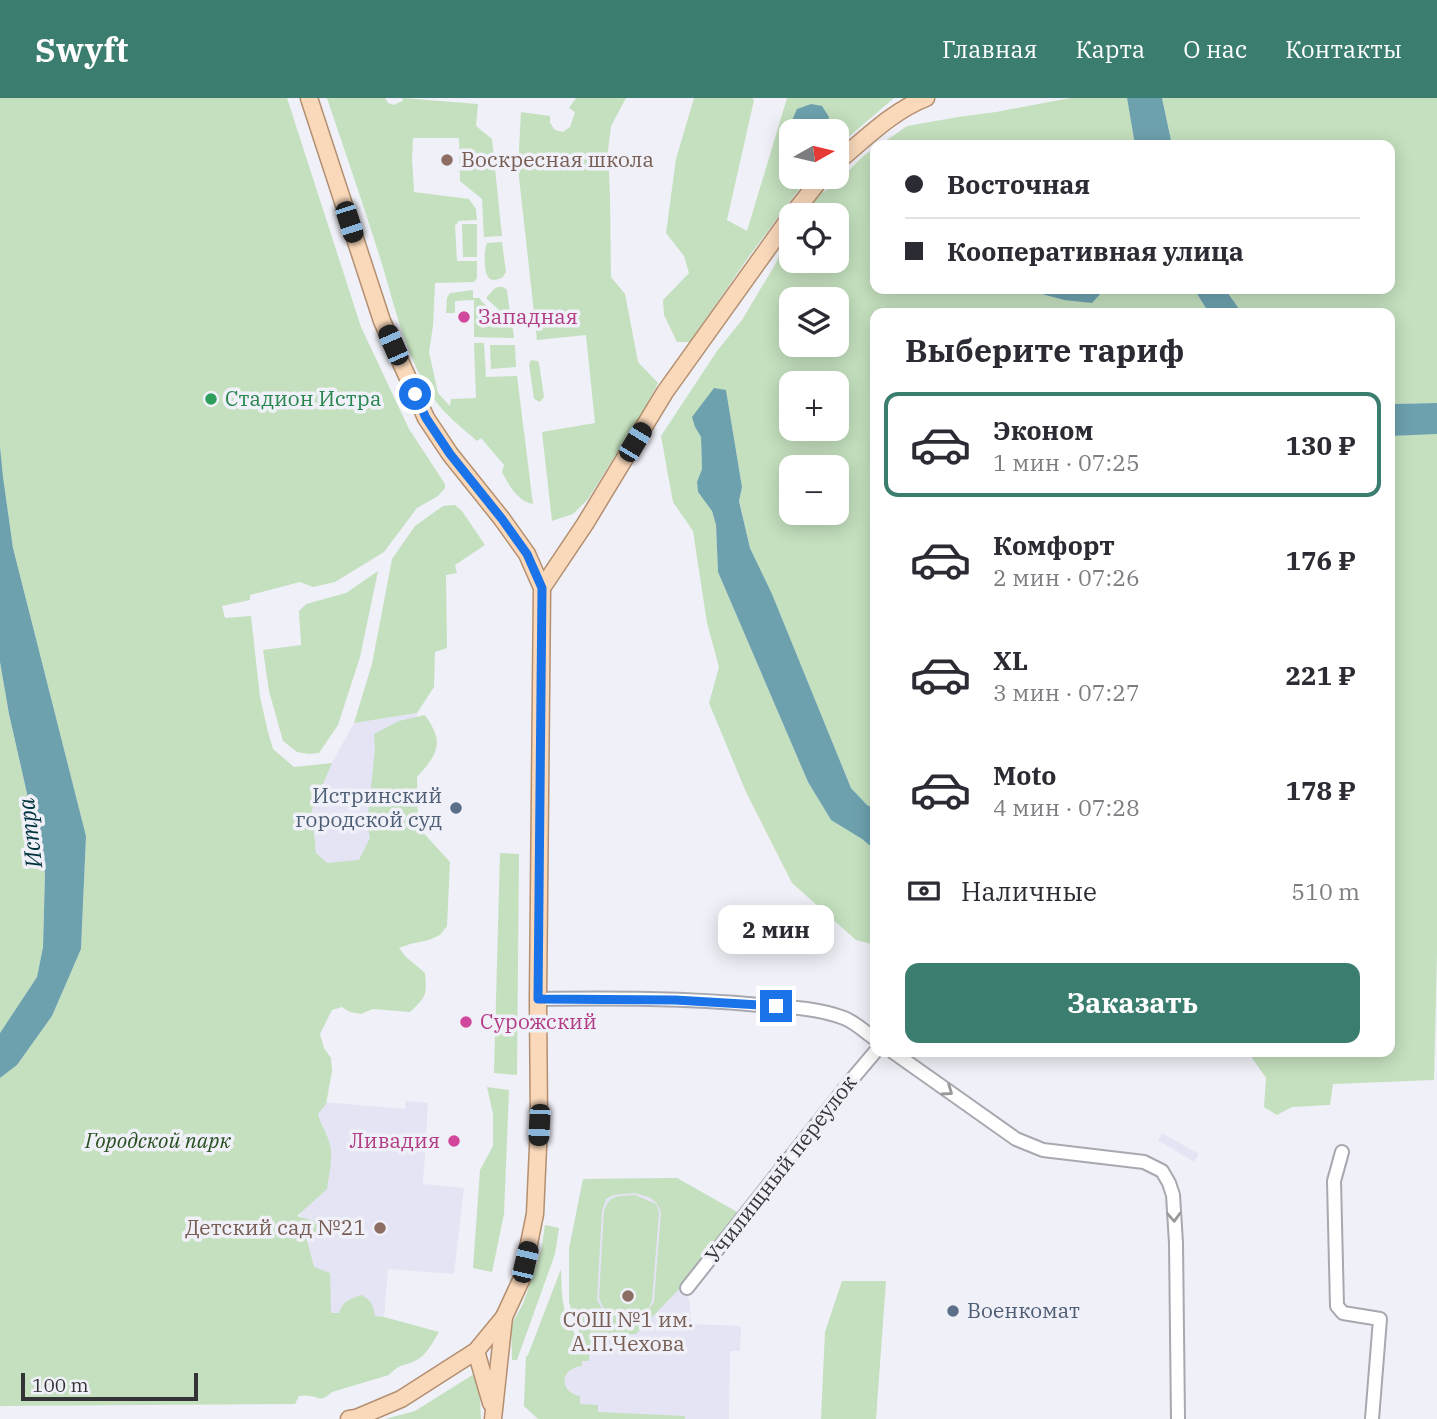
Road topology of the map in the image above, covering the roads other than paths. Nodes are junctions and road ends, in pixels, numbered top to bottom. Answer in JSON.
{"nodes":[{"id":1,"x":309,"y":98,"type":"edge"},
{"id":2,"x":926,"y":98,"type":"edge"},
{"id":3,"x":849,"y":152,"type":"edge"},
{"id":4,"x":812,"y":189,"type":"edge"},
{"id":5,"x":801,"y":203,"type":"edge"},
{"id":6,"x":779,"y":233,"type":"edge"},
{"id":7,"x":542,"y":588,"type":"junction"},
{"id":8,"x":538,"y":999,"type":"junction"},
{"id":9,"x":870,"y":1035,"type":"edge"},
{"id":10,"x":871,"y":1057,"type":"edge"},
{"id":11,"x":900,"y":1057,"type":"edge"},
{"id":12,"x":1342,"y":1152,"type":"dead end"},
{"id":13,"x":687,"y":1288,"type":"dead end"},
{"id":14,"x":504,"y":1317,"type":"junction"},
{"id":15,"x":476,"y":1351,"type":"junction"},
{"id":16,"x":493,"y":1414,"type":"edge"},
{"id":17,"x":349,"y":1419,"type":"edge"},
{"id":18,"x":1178,"y":1419,"type":"edge"},
{"id":19,"x":1372,"y":1419,"type":"edge"}],
"edges":[{"from":1,"to":7,"type":"main road"},
{"from":2,"to":3,"type":"main road"},
{"from":4,"to":5,"type":"main road"},
{"from":6,"to":7,"type":"main road"},
{"from":7,"to":8,"type":"main road"},
{"from":8,"to":9,"type":"street"},
{"from":8,"to":14,"type":"main road"},
{"from":10,"to":13,"type":"street","name":"Училищный переулок"},
{"from":11,"to":18,"type":"street","one_way":true},
{"from":12,"to":19,"type":"street"},
{"from":14,"to":15,"type":"main road"},
{"from":14,"to":16,"type":"main road"},
{"from":15,"to":16,"type":"main road"},
{"from":15,"to":17,"type":"main road"}]}
